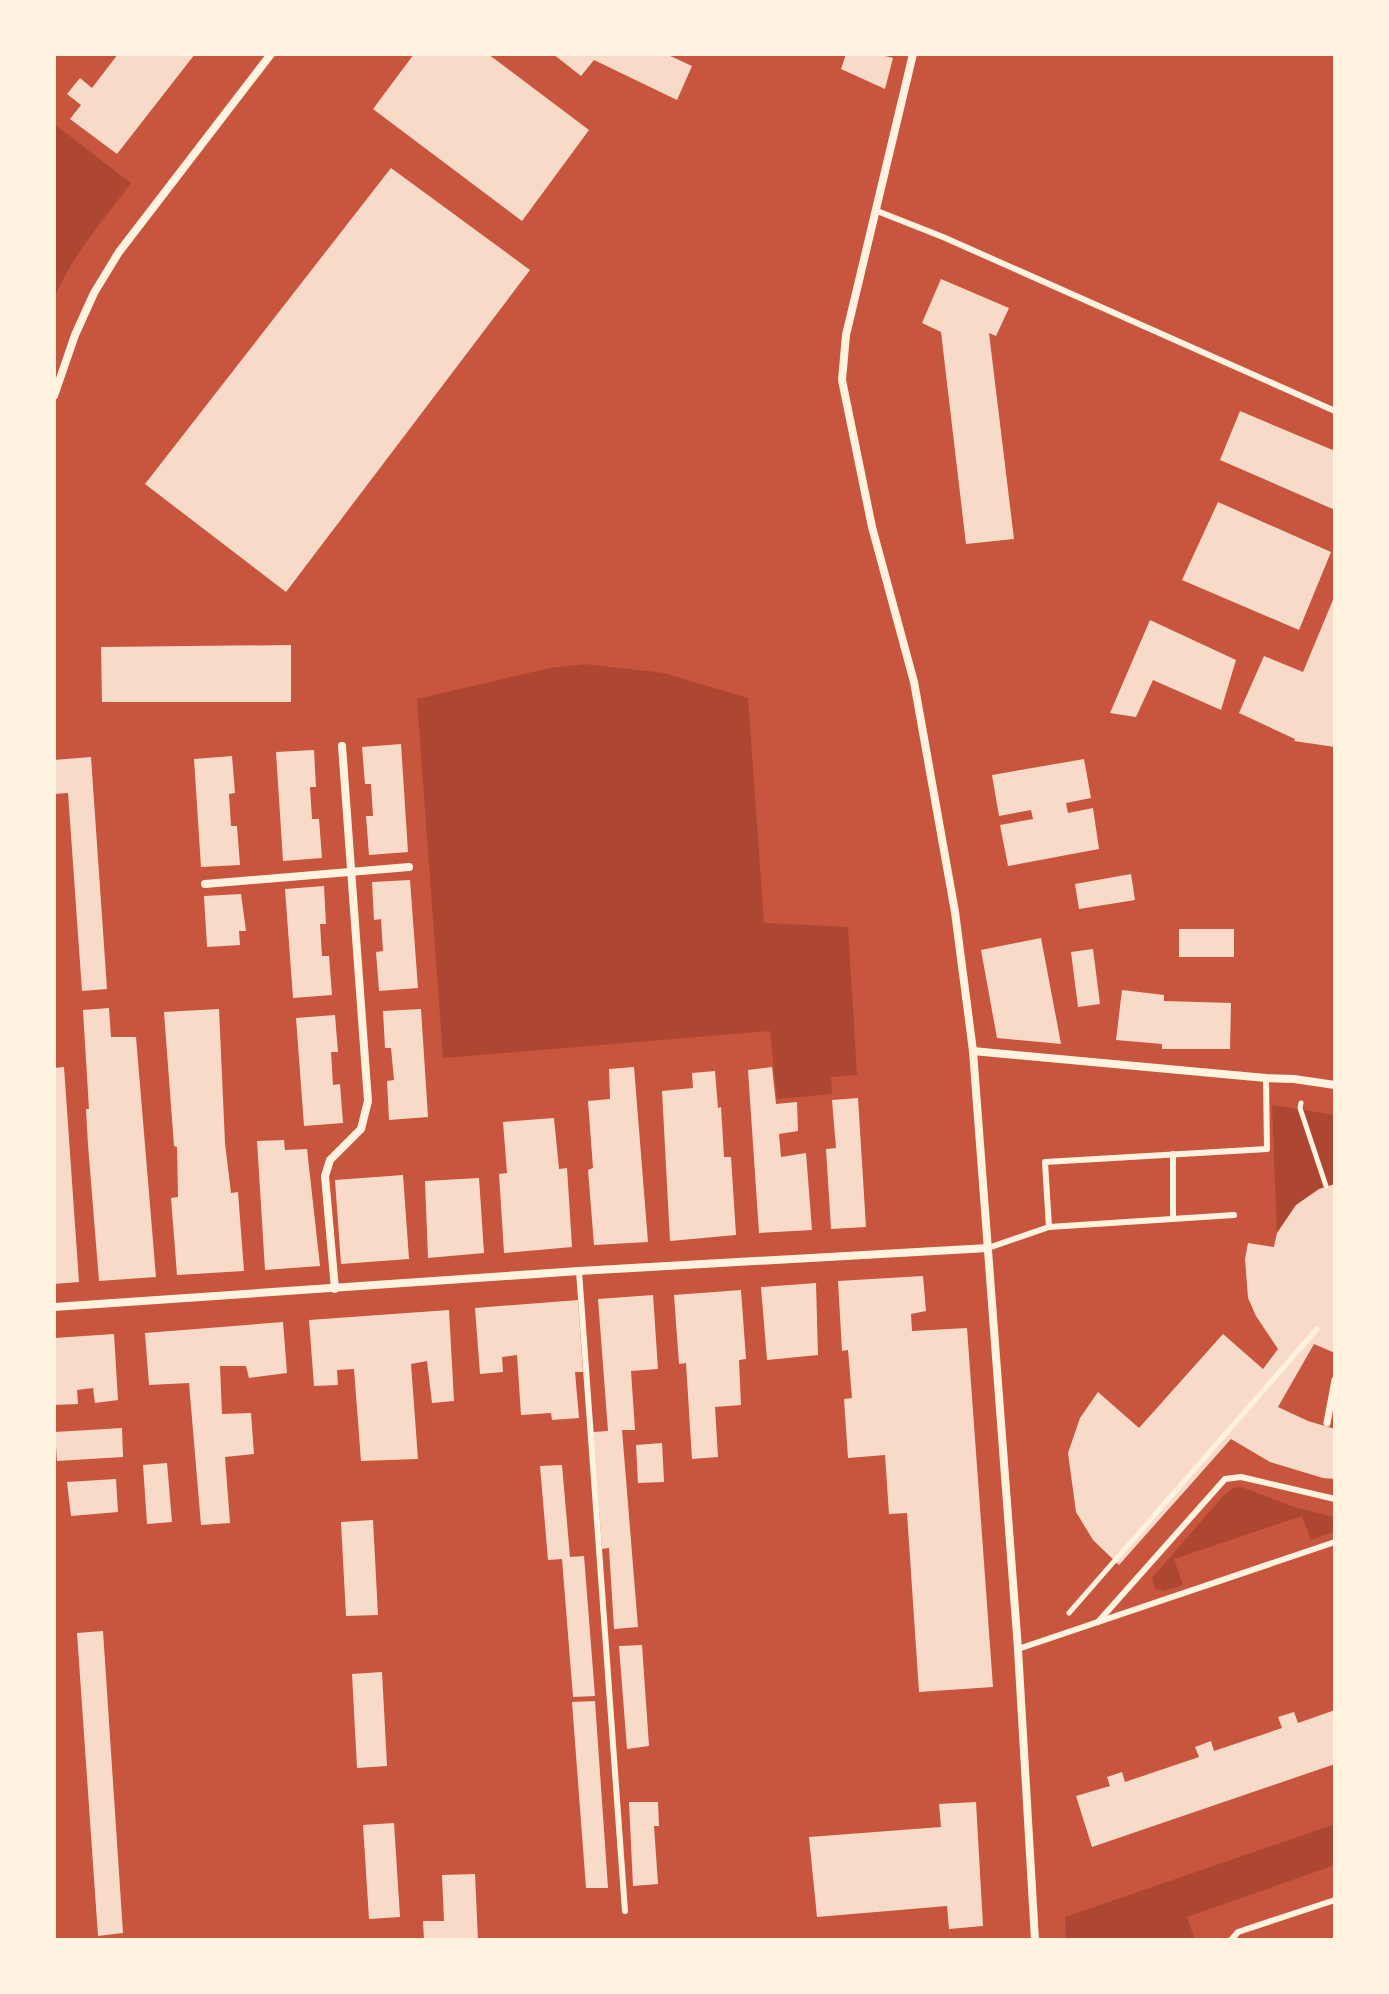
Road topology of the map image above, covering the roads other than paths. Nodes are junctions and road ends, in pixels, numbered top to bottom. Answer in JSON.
{"nodes":[{"id":1,"x":271,"y":54,"type":"edge"},
{"id":2,"x":913,"y":54,"type":"edge"},
{"id":3,"x":877,"y":211,"type":"junction"},
{"id":4,"x":54,"y":396,"type":"edge"},
{"id":5,"x":1335,"y":411,"type":"edge"},
{"id":6,"x":342,"y":746,"type":"dead end"},
{"id":7,"x":409,"y":867,"type":"dead end"},
{"id":8,"x":351,"y":871,"type":"junction"},
{"id":9,"x":205,"y":884,"type":"dead end"},
{"id":10,"x":973,"y":1051,"type":"junction"},
{"id":11,"x":1266,"y":1078,"type":"junction"},
{"id":12,"x":1335,"y":1085,"type":"edge"},
{"id":13,"x":1173,"y":1154,"type":"junction"},
{"id":14,"x":1234,"y":1215,"type":"dead end"},
{"id":15,"x":1173,"y":1218,"type":"junction"},
{"id":16,"x":1049,"y":1227,"type":"junction"},
{"id":17,"x":988,"y":1248,"type":"junction"},
{"id":18,"x":579,"y":1271,"type":"junction"},
{"id":19,"x":335,"y":1289,"type":"junction"},
{"id":20,"x":54,"y":1307,"type":"edge"},
{"id":21,"x":1335,"y":1380,"type":"edge"},
{"id":22,"x":1327,"y":1423,"type":"dead end"},
{"id":23,"x":1335,"y":1499,"type":"edge"},
{"id":24,"x":1335,"y":1542,"type":"edge"},
{"id":25,"x":1096,"y":1624,"type":"junction"},
{"id":26,"x":1018,"y":1649,"type":"junction"},
{"id":27,"x":1335,"y":1900,"type":"edge"},
{"id":28,"x":625,"y":1911,"type":"dead end"},
{"id":29,"x":1035,"y":1940,"type":"edge"},
{"id":30,"x":1231,"y":1940,"type":"edge"}],
"edges":[{"from":1,"to":4,"type":"street"},
{"from":2,"to":3,"type":"street"},
{"from":3,"to":5,"type":"lane"},
{"from":3,"to":10,"type":"street"},
{"from":6,"to":8,"type":"street"},
{"from":7,"to":8,"type":"street"},
{"from":8,"to":9,"type":"street"},
{"from":8,"to":19,"type":"street"},
{"from":10,"to":11,"type":"street"},
{"from":10,"to":17,"type":"street"},
{"from":11,"to":12,"type":"street"},
{"from":11,"to":13,"type":"lane"},
{"from":13,"to":15,"type":"lane"},
{"from":13,"to":16,"type":"lane"},
{"from":14,"to":15,"type":"lane"},
{"from":15,"to":16,"type":"lane"},
{"from":16,"to":17,"type":"lane"},
{"from":17,"to":18,"type":"street"},
{"from":17,"to":26,"type":"street"},
{"from":18,"to":19,"type":"street"},
{"from":18,"to":28,"type":"lane"},
{"from":19,"to":20,"type":"street"},
{"from":21,"to":22,"type":"street"},
{"from":23,"to":25,"type":"lane"},
{"from":24,"to":25,"type":"lane"},
{"from":25,"to":26,"type":"lane"},
{"from":26,"to":29,"type":"street"},
{"from":27,"to":30,"type":"lane"}]}
